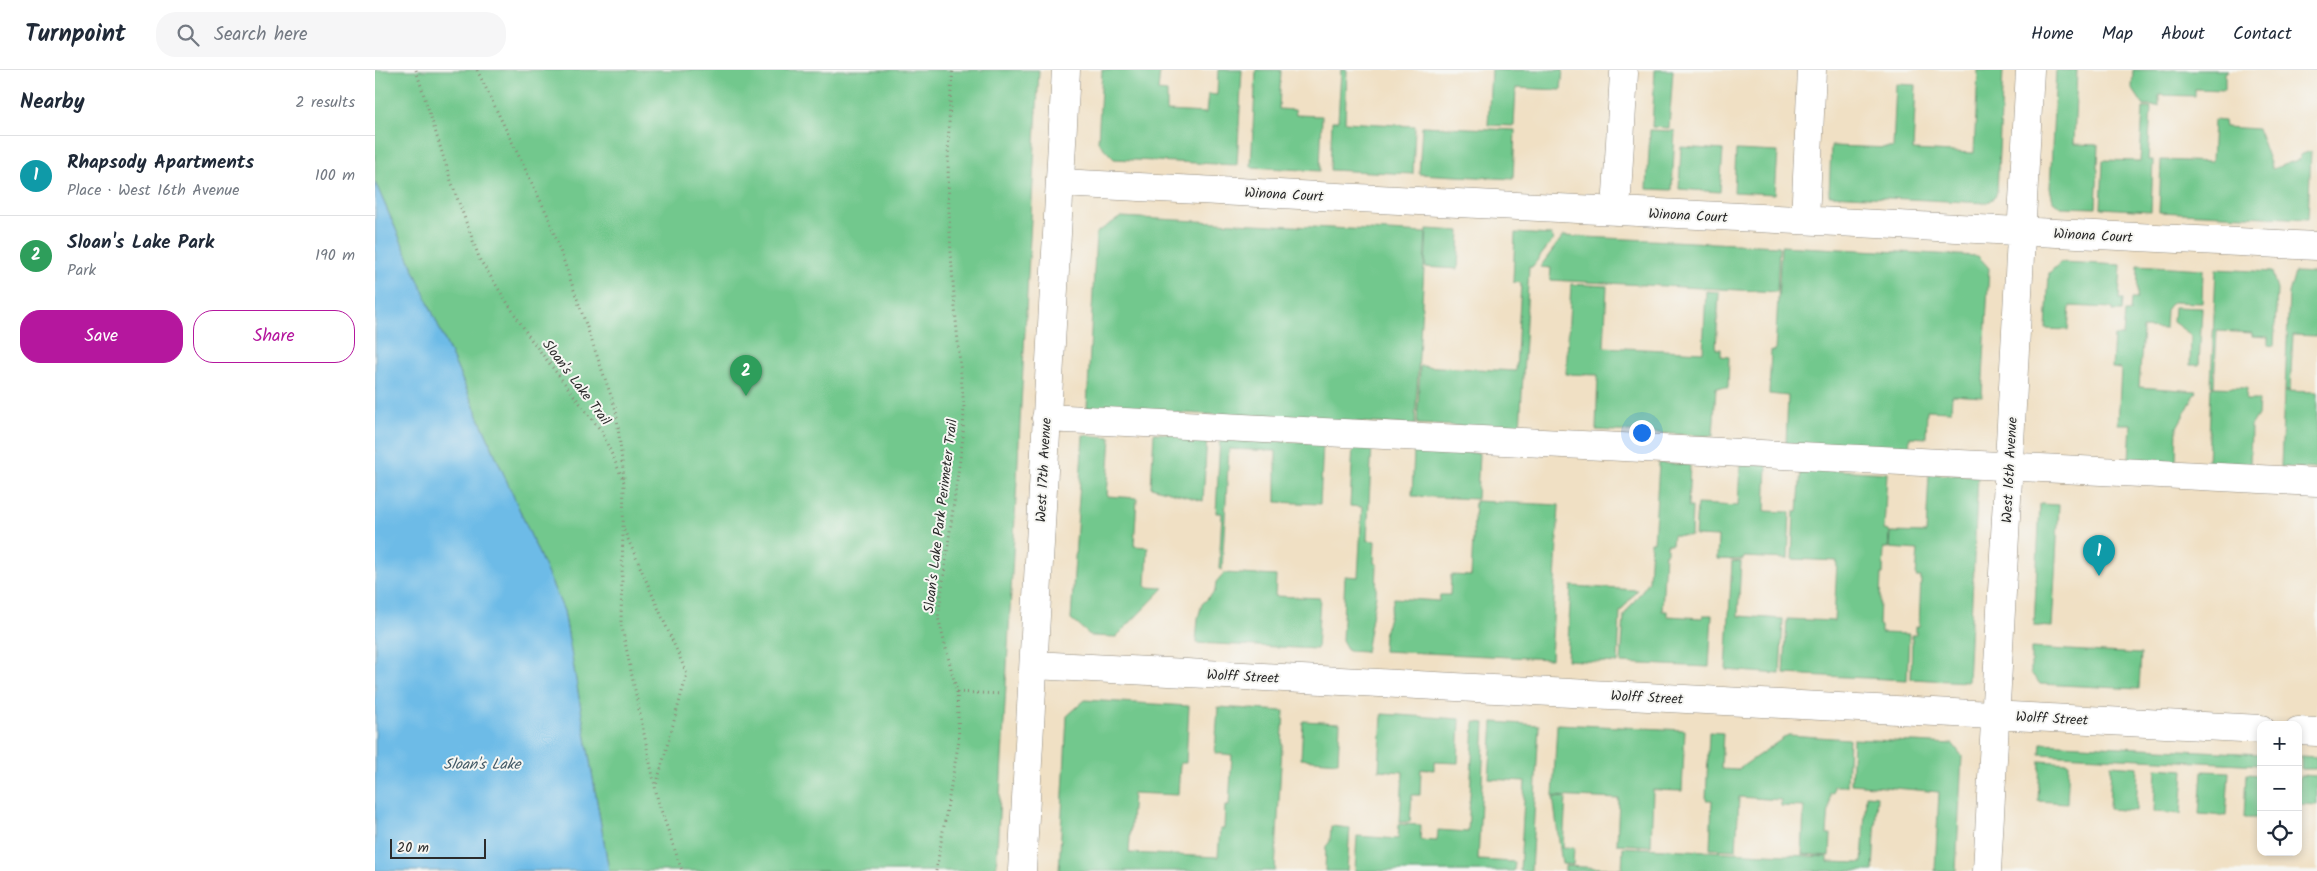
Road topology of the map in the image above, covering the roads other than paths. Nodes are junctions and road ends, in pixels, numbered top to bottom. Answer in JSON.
{"nodes":[{"id":1,"x":1066,"y":70,"type":"edge"},
{"id":2,"x":1812,"y":70,"type":"edge"},
{"id":3,"x":2030,"y":70,"type":"edge"},
{"id":4,"x":1624,"y":73,"type":"dead end"},
{"id":5,"x":1060,"y":183,"type":"junction"},
{"id":6,"x":1616,"y":211,"type":"junction"},
{"id":7,"x":1805,"y":220,"type":"junction"},
{"id":8,"x":2022,"y":231,"type":"junction"},
{"id":9,"x":2317,"y":246,"type":"edge"},
{"id":10,"x":1046,"y":418,"type":"junction"},
{"id":11,"x":2009,"y":466,"type":"junction"},
{"id":12,"x":2317,"y":482,"type":"edge"},
{"id":13,"x":1034,"y":665,"type":"junction"},
{"id":14,"x":1995,"y":715,"type":"junction"},
{"id":15,"x":2257,"y":729,"type":"edge"},
{"id":16,"x":2302,"y":731,"type":"edge"},
{"id":17,"x":2317,"y":732,"type":"edge"},
{"id":18,"x":1023,"y":871,"type":"edge"},
{"id":19,"x":1987,"y":871,"type":"edge"}],
"edges":[{"from":1,"to":5,"type":"street","name":"West 17th Avenue"},
{"from":2,"to":7,"type":"street"},
{"from":3,"to":8,"type":"street","name":"West 16th Avenue"},
{"from":4,"to":6,"type":"street"},
{"from":5,"to":6,"type":"street","name":"Winona Court"},
{"from":5,"to":10,"type":"street","name":"West 17th Avenue"},
{"from":6,"to":7,"type":"street","name":"Winona Court"},
{"from":7,"to":8,"type":"street","name":"Winona Court"},
{"from":8,"to":9,"type":"street","name":"Winona Court"},
{"from":8,"to":11,"type":"street","name":"West 16th Avenue"},
{"from":10,"to":11,"type":"street"},
{"from":10,"to":13,"type":"street","name":"West 17th Avenue"},
{"from":11,"to":12,"type":"street"},
{"from":11,"to":14,"type":"street","name":"West 16th Avenue"},
{"from":13,"to":14,"type":"street","name":"Wolff Street"},
{"from":13,"to":18,"type":"street","name":"West 17th Avenue"},
{"from":14,"to":15,"type":"street","name":"Wolff Street"},
{"from":14,"to":19,"type":"street","name":"West 16th Avenue"},
{"from":16,"to":17,"type":"street"}]}
